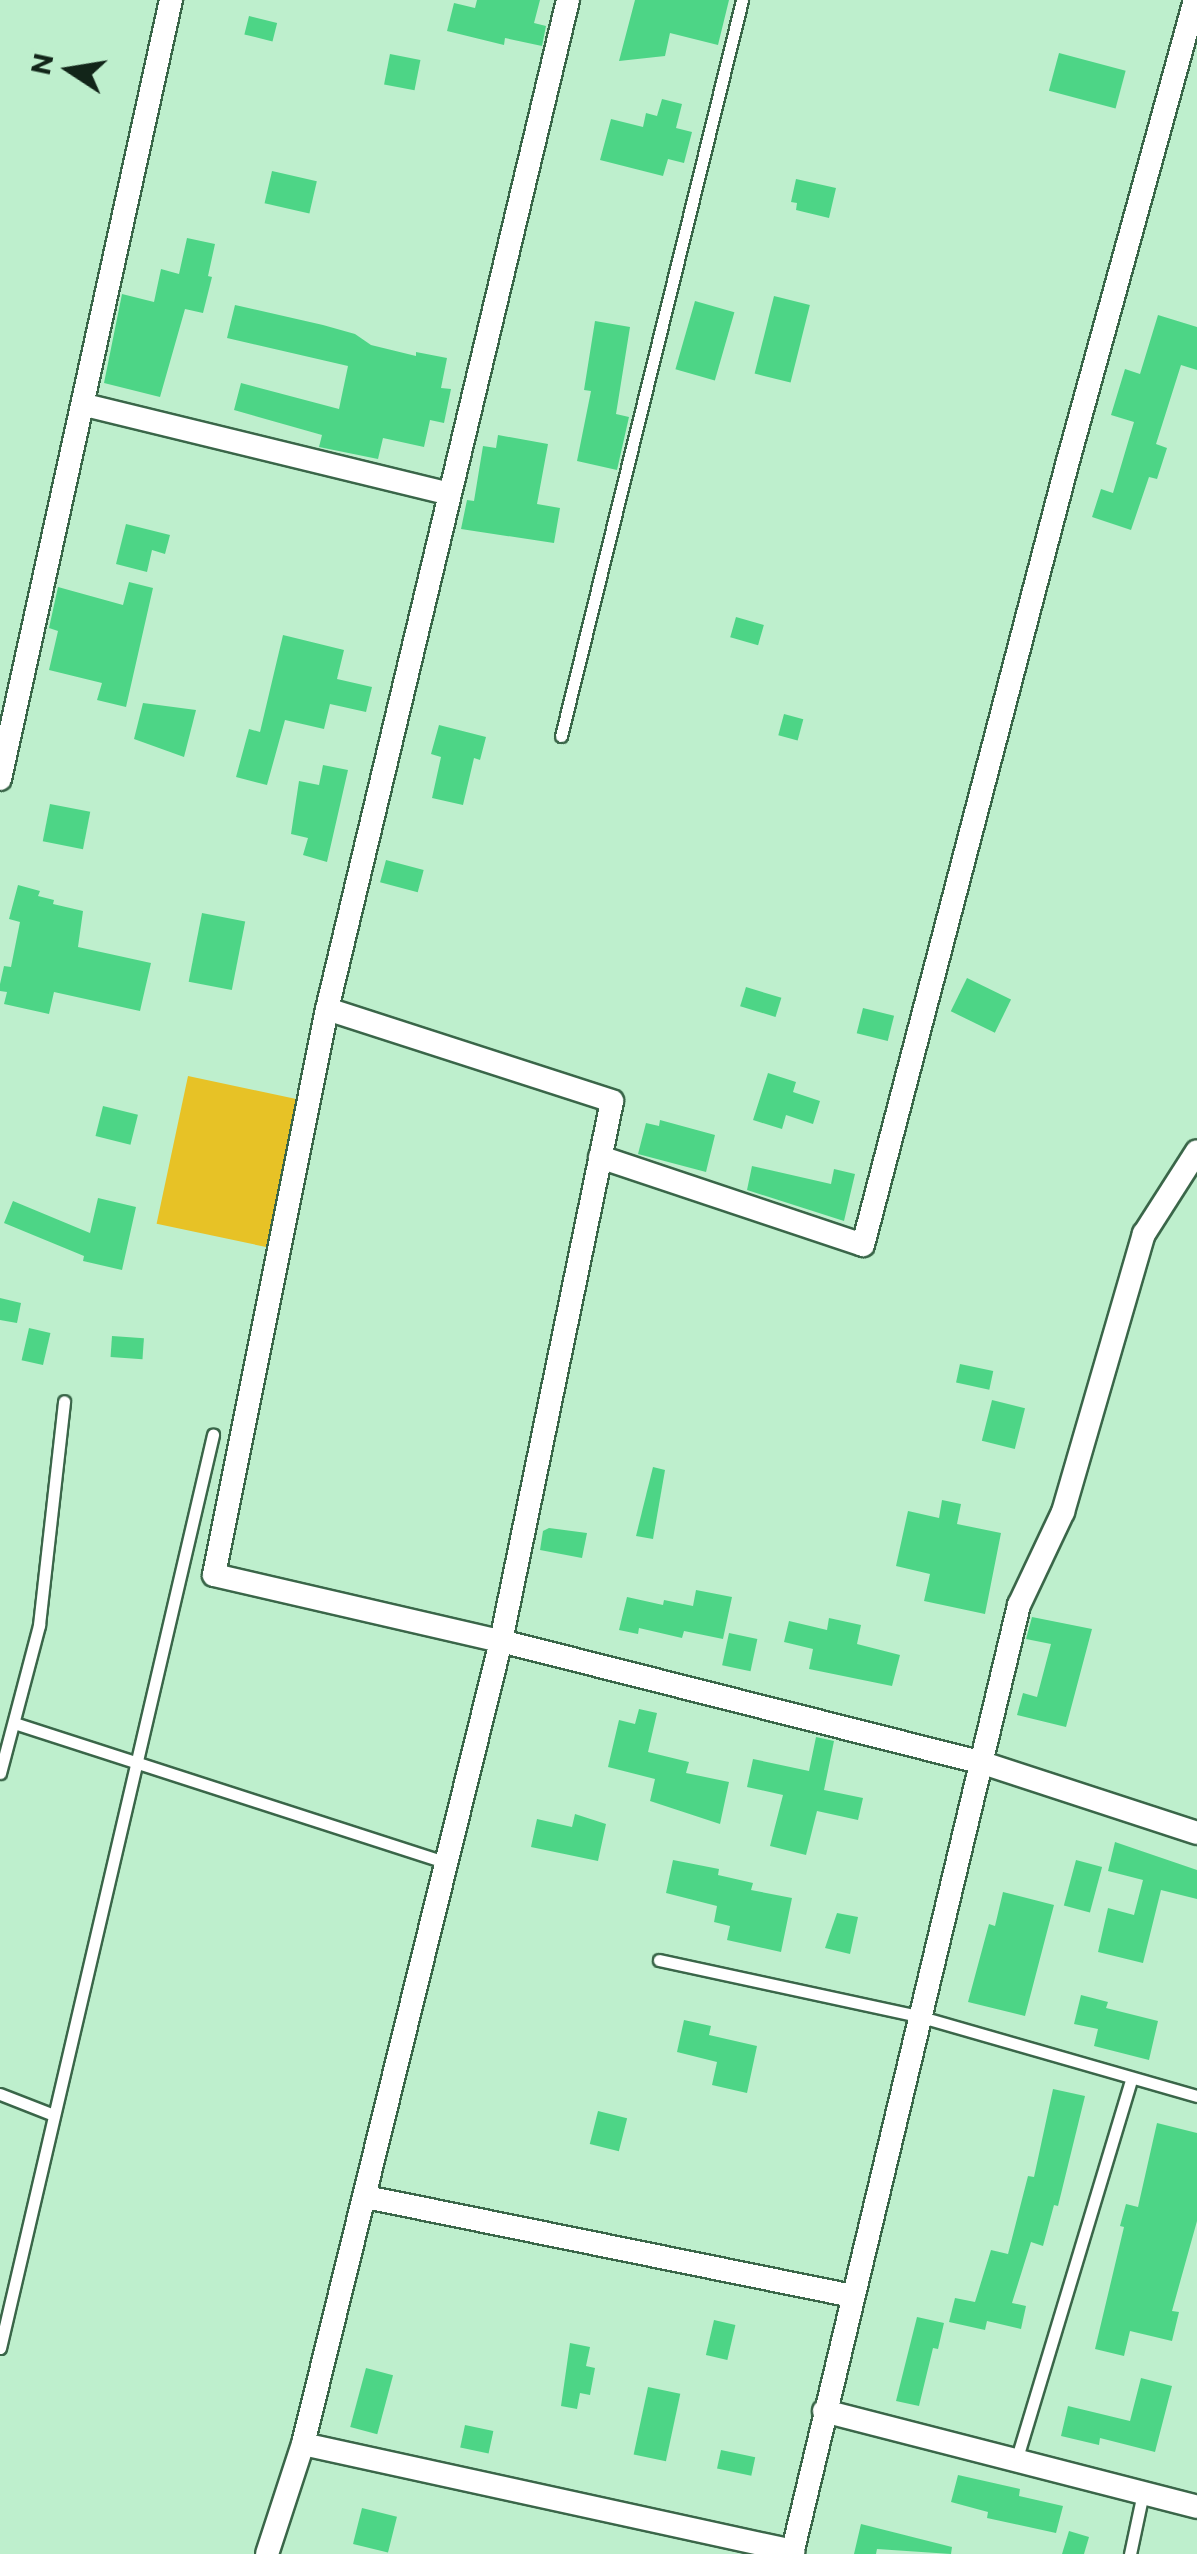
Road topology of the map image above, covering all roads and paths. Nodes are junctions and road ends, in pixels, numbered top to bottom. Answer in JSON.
{"nodes":[{"id":1,"x":171,"y":0,"type":"edge"},
{"id":2,"x":568,"y":0,"type":"edge"},
{"id":3,"x":742,"y":0,"type":"edge"},
{"id":4,"x":1195,"y":0,"type":"edge"},
{"id":5,"x":85,"y":405,"type":"junction"},
{"id":6,"x":449,"y":494,"type":"junction"},
{"id":7,"x":561,"y":736,"type":"dead end"},
{"id":8,"x":0,"y":779,"type":"edge"},
{"id":9,"x":326,"y":1009,"type":"junction"},
{"id":10,"x":1197,"y":1151,"type":"edge"},
{"id":11,"x":600,"y":1157,"type":"junction"},
{"id":12,"x":64,"y":1401,"type":"dead end"},
{"id":13,"x":212,"y":1435,"type":"dead end"},
{"id":14,"x":500,"y":1641,"type":"junction"},
{"id":15,"x":14,"y":1723,"type":"junction"},
{"id":16,"x":137,"y":1761,"type":"junction"},
{"id":17,"x":980,"y":1762,"type":"junction"},
{"id":18,"x":0,"y":1773,"type":"edge"},
{"id":19,"x":1197,"y":1833,"type":"edge"},
{"id":20,"x":446,"y":1863,"type":"junction"},
{"id":21,"x":659,"y":1960,"type":"dead end"},
{"id":22,"x":918,"y":2016,"type":"junction"},
{"id":23,"x":1131,"y":2080,"type":"junction"},
{"id":24,"x":0,"y":2094,"type":"edge"},
{"id":25,"x":1197,"y":2096,"type":"edge"},
{"id":26,"x":54,"y":2115,"type":"junction"},
{"id":27,"x":366,"y":2196,"type":"junction"},
{"id":28,"x":852,"y":2296,"type":"junction"},
{"id":29,"x":0,"y":2348,"type":"edge"},
{"id":30,"x":824,"y":2411,"type":"junction"},
{"id":31,"x":303,"y":2444,"type":"junction"},
{"id":32,"x":1016,"y":2460,"type":"junction"},
{"id":33,"x":1143,"y":2494,"type":"junction"},
{"id":34,"x":1197,"y":2507,"type":"edge"},
{"id":35,"x":793,"y":2553,"type":"edge"},
{"id":36,"x":267,"y":2554,"type":"edge"},
{"id":37,"x":1130,"y":2554,"type":"edge"}],
"edges":[{"from":1,"to":5,"type":"street"},
{"from":2,"to":6,"type":"street"},
{"from":3,"to":7,"type":"lane"},
{"from":4,"to":11,"type":"street"},
{"from":5,"to":6,"type":"street"},
{"from":5,"to":8,"type":"street"},
{"from":6,"to":9,"type":"street"},
{"from":9,"to":11,"type":"street"},
{"from":9,"to":14,"type":"street"},
{"from":10,"to":17,"type":"street"},
{"from":11,"to":14,"type":"street"},
{"from":12,"to":15,"type":"lane"},
{"from":13,"to":16,"type":"lane"},
{"from":14,"to":17,"type":"street"},
{"from":14,"to":20,"type":"street"},
{"from":15,"to":16,"type":"lane"},
{"from":15,"to":18,"type":"lane"},
{"from":16,"to":20,"type":"lane"},
{"from":16,"to":26,"type":"lane"},
{"from":17,"to":19,"type":"street"},
{"from":17,"to":22,"type":"street"},
{"from":20,"to":27,"type":"street"},
{"from":21,"to":22,"type":"lane"},
{"from":22,"to":23,"type":"lane"},
{"from":22,"to":28,"type":"street"},
{"from":23,"to":25,"type":"lane"},
{"from":23,"to":32,"type":"lane"},
{"from":24,"to":26,"type":"lane"},
{"from":26,"to":29,"type":"lane"},
{"from":27,"to":28,"type":"street"},
{"from":27,"to":31,"type":"street"},
{"from":28,"to":30,"type":"street"},
{"from":30,"to":32,"type":"street"},
{"from":30,"to":35,"type":"street"},
{"from":31,"to":35,"type":"street"},
{"from":31,"to":36,"type":"street"},
{"from":32,"to":33,"type":"street"},
{"from":33,"to":34,"type":"street"},
{"from":33,"to":37,"type":"lane"}]}
